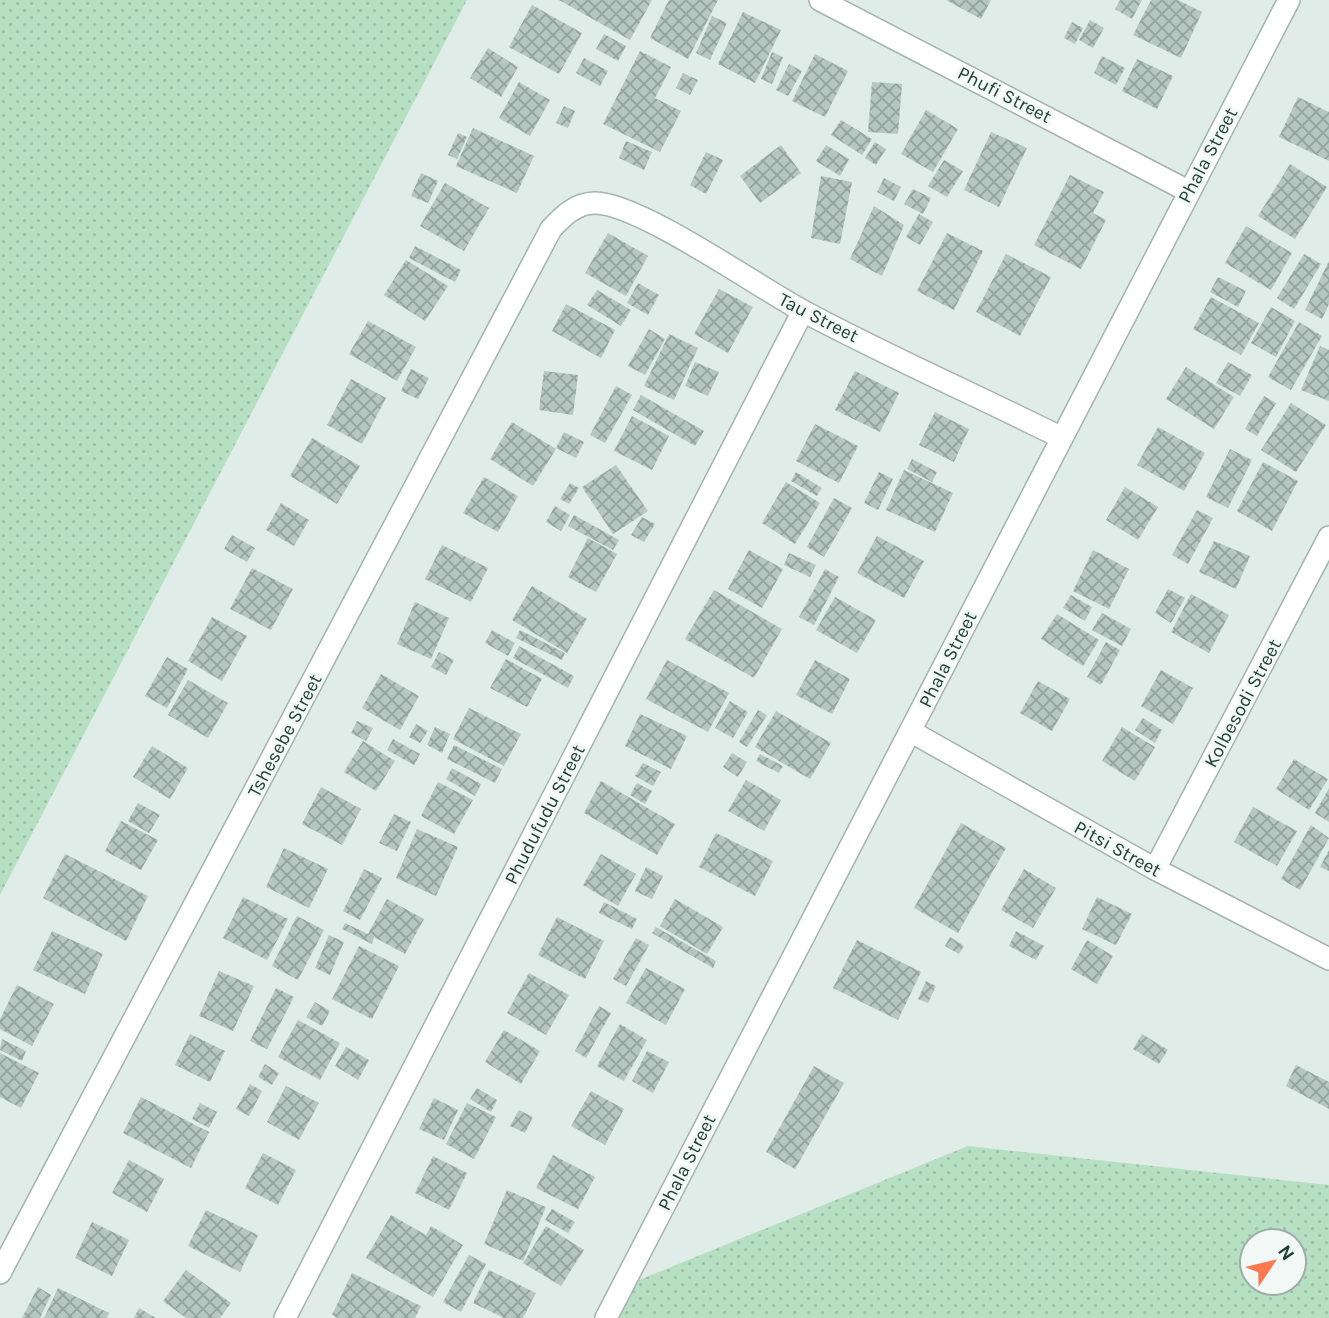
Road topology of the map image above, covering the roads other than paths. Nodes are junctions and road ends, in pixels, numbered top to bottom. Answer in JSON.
{"nodes":[{"id":1,"x":820,"y":0,"type":"edge"},
{"id":2,"x":1289,"y":0,"type":"edge"},
{"id":3,"x":1188,"y":191,"type":"junction"},
{"id":4,"x":577,"y":206,"type":"joint"},
{"id":5,"x":803,"y":311,"type":"junction"},
{"id":6,"x":1062,"y":438,"type":"junction"},
{"id":7,"x":1329,"y":537,"type":"edge"},
{"id":8,"x":910,"y":731,"type":"junction"},
{"id":9,"x":1156,"y":869,"type":"junction"},
{"id":10,"x":1329,"y":959,"type":"edge"},
{"id":11,"x":0,"y":1273,"type":"edge"},
{"id":12,"x":285,"y":1318,"type":"edge"},
{"id":13,"x":606,"y":1318,"type":"edge"}],
"edges":[{"from":1,"to":3,"type":"street","name":"Phufi Street"},
{"from":2,"to":3,"type":"street","name":"Phala Street"},
{"from":3,"to":6,"type":"street","name":"Phala Street"},
{"from":4,"to":5,"type":"street","name":"Tau Street"},
{"from":4,"to":11,"type":"street","name":"Tshesebe Street"},
{"from":5,"to":6,"type":"street","name":"Tau Street"},
{"from":5,"to":12,"type":"street","name":"Phudufudu Street"},
{"from":6,"to":8,"type":"street","name":"Phala Street"},
{"from":7,"to":9,"type":"street","name":"Kolbesodi Street"},
{"from":8,"to":9,"type":"street","name":"Pitsi Street"},
{"from":8,"to":13,"type":"street","name":"Phala Street"},
{"from":9,"to":10,"type":"street","name":"Pitsi Street"}]}
